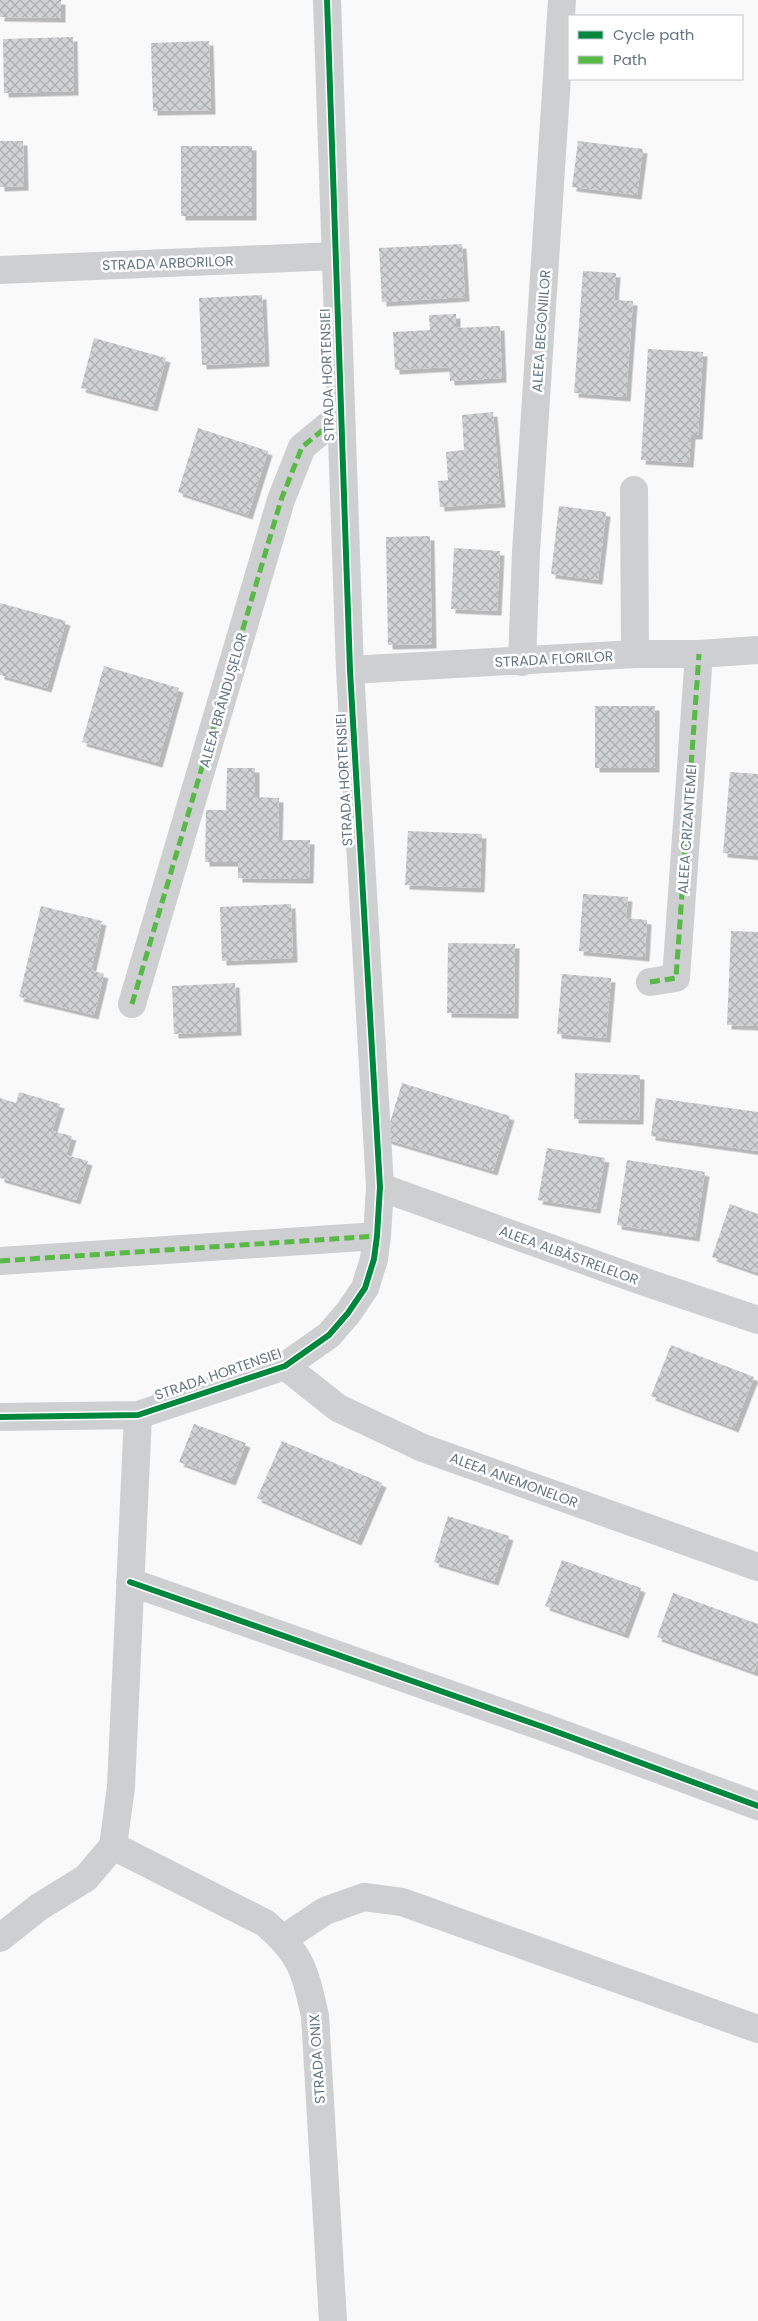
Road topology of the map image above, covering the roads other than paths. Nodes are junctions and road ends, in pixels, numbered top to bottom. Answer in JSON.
{"nodes":[{"id":1,"x":327,"y":0,"type":"edge"},
{"id":2,"x":562,"y":0,"type":"edge"},
{"id":3,"x":336,"y":256,"type":"junction"},
{"id":4,"x":0,"y":270,"type":"edge"},
{"id":5,"x":342,"y":414,"type":"junction"},
{"id":6,"x":634,"y":490,"type":"dead end"},
{"id":7,"x":758,"y":650,"type":"edge"},
{"id":8,"x":635,"y":654,"type":"junction"},
{"id":9,"x":699,"y":654,"type":"junction"},
{"id":10,"x":522,"y":662,"type":"junction"},
{"id":11,"x":350,"y":670,"type":"junction"},
{"id":12,"x":650,"y":982,"type":"dead end"},
{"id":13,"x":132,"y":1004,"type":"dead end"},
{"id":14,"x":380,"y":1186,"type":"junction"},
{"id":15,"x":378,"y":1236,"type":"junction"},
{"id":16,"x":0,"y":1261,"type":"edge"},
{"id":17,"x":758,"y":1320,"type":"edge"},
{"id":18,"x":285,"y":1366,"type":"junction"},
{"id":19,"x":138,"y":1415,"type":"junction"},
{"id":20,"x":0,"y":1416,"type":"edge"},
{"id":21,"x":758,"y":1567,"type":"edge"},
{"id":22,"x":130,"y":1582,"type":"junction"},
{"id":23,"x":758,"y":1806,"type":"edge"},
{"id":24,"x":113,"y":1846,"type":"junction"},
{"id":25,"x":0,"y":1938,"type":"edge"},
{"id":26,"x":283,"y":1939,"type":"junction"},
{"id":27,"x":758,"y":2029,"type":"edge"},
{"id":28,"x":333,"y":2321,"type":"edge"}],
"edges":[{"from":1,"to":3,"type":"street","name":"STRADA HORTENSIEI"},
{"from":2,"to":10,"type":"street","name":"ALEEA BEGONIILOR"},
{"from":3,"to":4,"type":"street","name":"STRADA ARBORILOR"},
{"from":3,"to":5,"type":"street","name":"STRADA HORTENSIEI"},
{"from":5,"to":11,"type":"street","name":"STRADA HORTENSIEI"},
{"from":5,"to":13,"type":"street","name":"ALEEA BRÂNDUȘELOR"},
{"from":6,"to":8,"type":"street"},
{"from":7,"to":9,"type":"street","name":"STRADA FLORILOR"},
{"from":8,"to":9,"type":"street","name":"STRADA FLORILOR"},
{"from":8,"to":10,"type":"street","name":"STRADA FLORILOR"},
{"from":9,"to":12,"type":"street","name":"ALEEA CRIZANTEMEI"},
{"from":10,"to":11,"type":"street","name":"STRADA FLORILOR"},
{"from":11,"to":14,"type":"street","name":"STRADA HORTENSIEI"},
{"from":14,"to":15,"type":"street","name":"STRADA HORTENSIEI"},
{"from":14,"to":17,"type":"street","name":"ALEEA ALBĂSTRELELOR"},
{"from":15,"to":16,"type":"street"},
{"from":15,"to":18,"type":"street","name":"STRADA HORTENSIEI"},
{"from":18,"to":19,"type":"street","name":"STRADA HORTENSIEI"},
{"from":18,"to":21,"type":"street","name":"ALEEA ANEMONELOR"},
{"from":19,"to":20,"type":"street","name":"STRADA HORTENSIEI"},
{"from":19,"to":22,"type":"street"},
{"from":22,"to":23,"type":"street"},
{"from":22,"to":24,"type":"street"},
{"from":24,"to":25,"type":"street"},
{"from":24,"to":26,"type":"street","name":"STRADA ONIX"},
{"from":26,"to":27,"type":"street"},
{"from":26,"to":28,"type":"street","name":"STRADA ONIX"}]}
